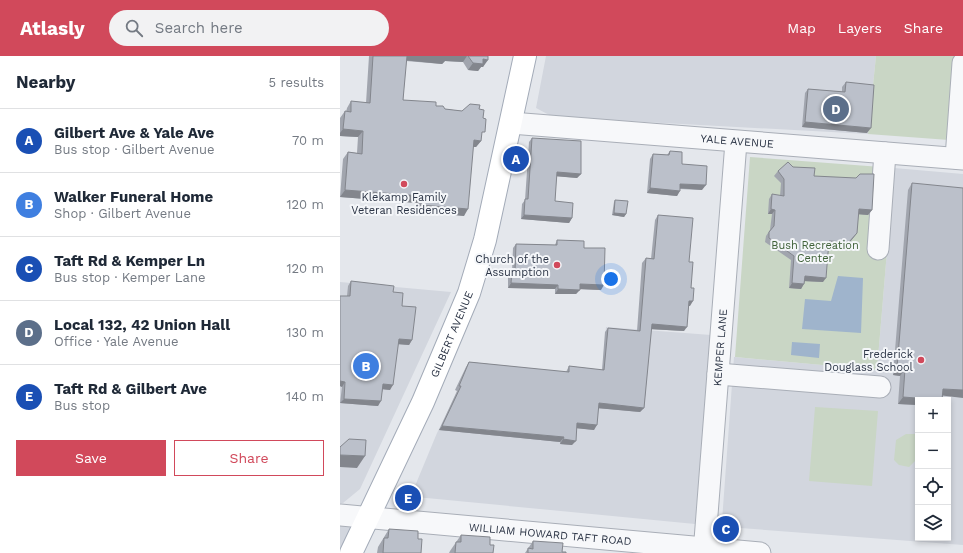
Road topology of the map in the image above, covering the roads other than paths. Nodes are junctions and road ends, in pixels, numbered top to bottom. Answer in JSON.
{"nodes":[{"id":1,"x":525,"y":56,"type":"edge"},
{"id":2,"x":963,"y":63,"type":"edge"},
{"id":3,"x":511,"y":123,"type":"junction"},
{"id":4,"x":736,"y":142,"type":"junction"},
{"id":5,"x":885,"y":153,"type":"junction"},
{"id":6,"x":959,"y":158,"type":"edge"},
{"id":7,"x":878,"y":249,"type":"dead end"},
{"id":8,"x":718,"y":374,"type":"junction"},
{"id":9,"x":880,"y":387,"type":"dead end"},
{"id":10,"x":340,"y":515,"type":"edge"},
{"id":11,"x":367,"y":517,"type":"junction"},
{"id":12,"x":704,"y":551,"type":"edge"},
{"id":13,"x":351,"y":553,"type":"edge"},
{"id":14,"x":760,"y":553,"type":"edge"}],
"edges":[{"from":1,"to":3,"type":"main road","name":"GILBERT AVENUE"},
{"from":2,"to":6,"type":"street"},
{"from":3,"to":4,"type":"street","name":"YALE AVENUE"},
{"from":3,"to":11,"type":"main road","name":"GILBERT AVENUE"},
{"from":4,"to":5,"type":"street","name":"YALE AVENUE"},
{"from":4,"to":8,"type":"street","name":"KEMPER LANE"},
{"from":5,"to":6,"type":"street","name":"YALE AVENUE"},
{"from":5,"to":7,"type":"street"},
{"from":8,"to":9,"type":"street"},
{"from":8,"to":12,"type":"street","name":"KEMPER LANE"},
{"from":10,"to":11,"type":"street","name":"WILLIAM HOWARD TAFT ROAD"},
{"from":11,"to":12,"type":"street","name":"WILLIAM HOWARD TAFT ROAD"},
{"from":11,"to":13,"type":"main road","name":"GILBERT AVENUE"},
{"from":12,"to":14,"type":"street","name":"WILLIAM HOWARD TAFT ROAD"}]}
